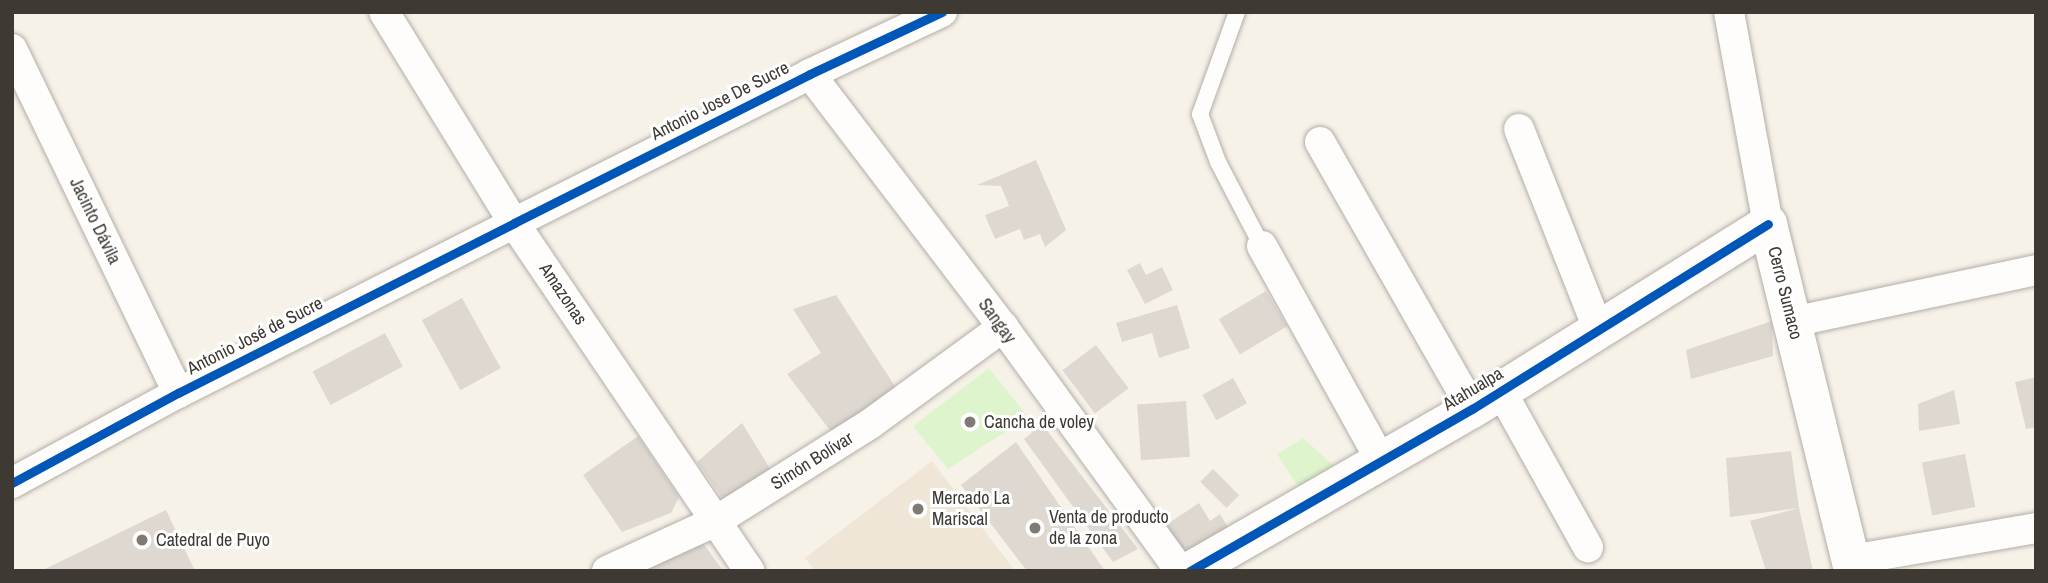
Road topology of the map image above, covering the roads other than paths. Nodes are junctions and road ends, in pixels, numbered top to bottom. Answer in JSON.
{"nodes":[{"id":1,"x":384,"y":12,"type":"edge"},
{"id":2,"x":942,"y":12,"type":"edge"},
{"id":3,"x":1237,"y":12,"type":"edge"},
{"id":4,"x":1729,"y":12,"type":"edge"},
{"id":5,"x":12,"y":49,"type":"edge"},
{"id":6,"x":810,"y":74,"type":"junction"},
{"id":7,"x":1519,"y":129,"type":"dead end"},
{"id":8,"x":1320,"y":142,"type":"dead end"},
{"id":9,"x":514,"y":223,"type":"junction"},
{"id":10,"x":1768,"y":224,"type":"junction"},
{"id":11,"x":1262,"y":246,"type":"joint"},
{"id":12,"x":2036,"y":271,"type":"edge"},
{"id":13,"x":1792,"y":322,"type":"junction"},
{"id":14,"x":1003,"y":327,"type":"junction"},
{"id":15,"x":1598,"y":329,"type":"junction"},
{"id":16,"x":178,"y":393,"type":"junction"},
{"id":17,"x":1487,"y":400,"type":"junction"},
{"id":18,"x":1381,"y":461,"type":"junction"},
{"id":19,"x":12,"y":482,"type":"edge"},
{"id":20,"x":716,"y":521,"type":"junction"},
{"id":21,"x":2036,"y":527,"type":"edge"},
{"id":22,"x":1588,"y":547,"type":"dead end"},
{"id":23,"x":1852,"y":565,"type":"edge"},
{"id":24,"x":607,"y":571,"type":"edge"},
{"id":25,"x":750,"y":571,"type":"edge"},
{"id":26,"x":1180,"y":571,"type":"edge"},
{"id":27,"x":1190,"y":571,"type":"edge"}],
"edges":[{"from":1,"to":9,"type":"street","name":"Amazonas"},
{"from":2,"to":6,"type":"street","name":"Antonio Jose De Sucre"},
{"from":3,"to":11,"type":"lane"},
{"from":4,"to":10,"type":"street","name":"Cerro Sumaco"},
{"from":5,"to":16,"type":"street","name":"Jacinto Dávila"},
{"from":6,"to":9,"type":"street","name":"Antonio Jose De Sucre"},
{"from":6,"to":14,"type":"street","name":"Sangay"},
{"from":7,"to":15,"type":"street"},
{"from":8,"to":17,"type":"street"},
{"from":9,"to":16,"type":"street","name":"Antonio José de Sucre"},
{"from":9,"to":20,"type":"street","name":"Amazonas"},
{"from":10,"to":13,"type":"street","name":"Cerro Sumaco"},
{"from":10,"to":15,"type":"street","name":"Atahualpa"},
{"from":11,"to":18,"type":"street"},
{"from":12,"to":13,"type":"street"},
{"from":13,"to":23,"type":"street","name":"Cerro Sumaco"},
{"from":14,"to":20,"type":"street","name":"Simón Bolívar"},
{"from":14,"to":26,"type":"street","name":"Sangay"},
{"from":15,"to":17,"type":"street","name":"Atahualpa"},
{"from":16,"to":19,"type":"street","name":"Antonio José de Sucre"},
{"from":17,"to":18,"type":"street","name":"Atahualpa"},
{"from":17,"to":22,"type":"street"},
{"from":18,"to":27,"type":"street","name":"Atahualpa"},
{"from":20,"to":24,"type":"street","name":"Simón Bolívar"},
{"from":20,"to":25,"type":"street","name":"Amazonas"},
{"from":21,"to":23,"type":"street"}]}
